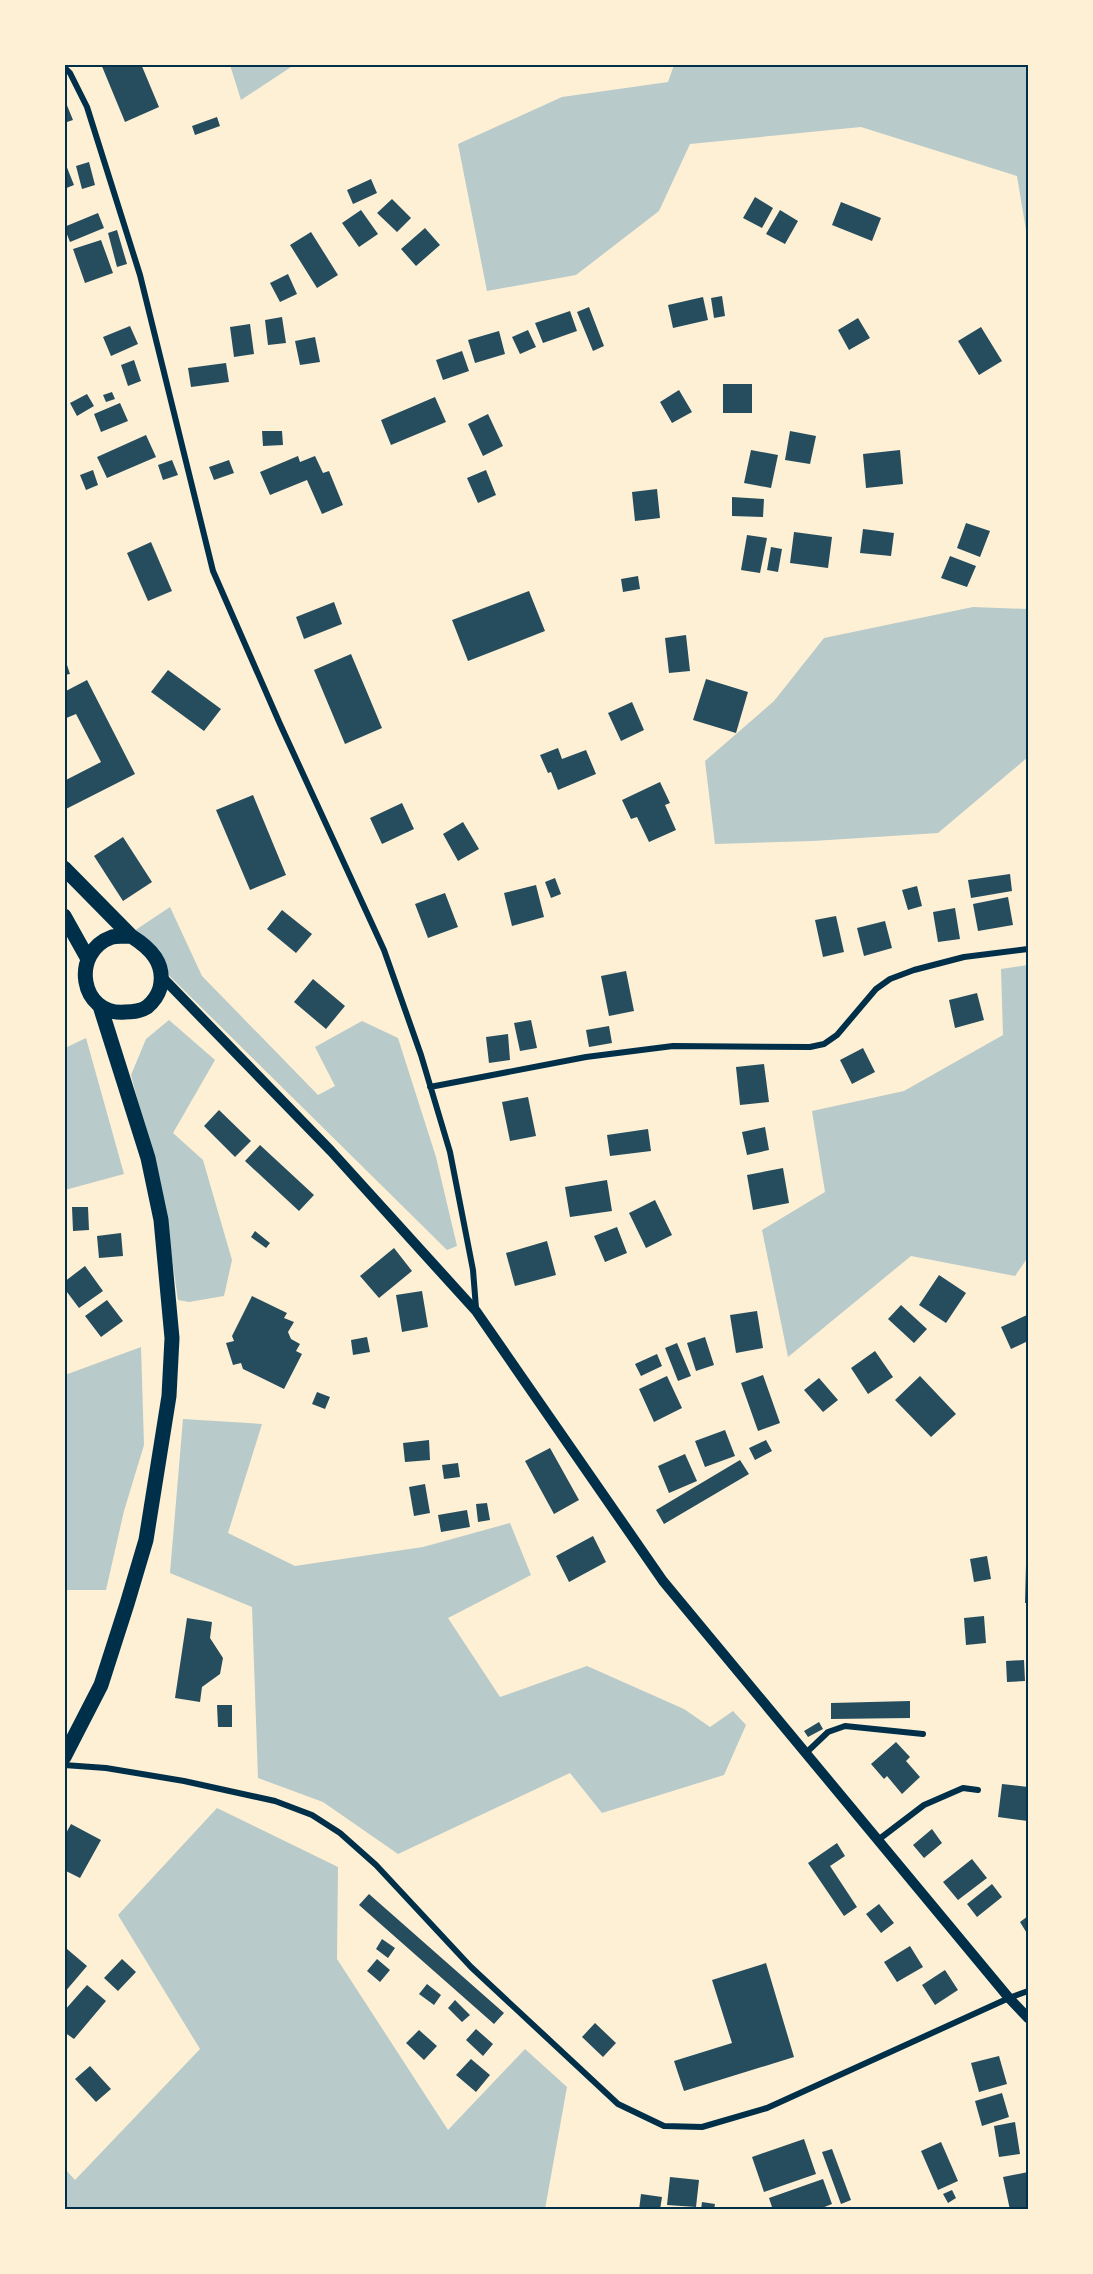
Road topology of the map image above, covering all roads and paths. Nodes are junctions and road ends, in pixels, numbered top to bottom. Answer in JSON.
{"nodes":[{"id":1,"x":64,"y":67,"type":"edge"},
{"id":2,"x":64,"y":868,"type":"edge"},
{"id":3,"x":64,"y":916,"type":"edge"},
{"id":4,"x":131,"y":936,"type":"junction"},
{"id":5,"x":1029,"y":949,"type":"edge"},
{"id":6,"x":88,"y":959,"type":"junction"},
{"id":7,"x":162,"y":977,"type":"junction"},
{"id":8,"x":100,"y":1006,"type":"junction"},
{"id":9,"x":430,"y":1087,"type":"junction"},
{"id":10,"x":476,"y":1311,"type":"junction"},
{"id":11,"x":923,"y":1734,"type":"dead end"},
{"id":12,"x":807,"y":1752,"type":"junction"},
{"id":13,"x":64,"y":1757,"type":"edge"},
{"id":14,"x":64,"y":1765,"type":"edge"},
{"id":15,"x":978,"y":1790,"type":"dead end"},
{"id":16,"x":878,"y":1840,"type":"junction"},
{"id":17,"x":1029,"y":1991,"type":"edge"},
{"id":18,"x":1009,"y":1998,"type":"junction"},
{"id":19,"x":1029,"y":2018,"type":"edge"}],
"edges":[{"from":1,"to":9,"type":"street"},
{"from":2,"to":4,"type":"main road"},
{"from":3,"to":6,"type":"main road"},
{"from":4,"to":6,"type":"main road"},
{"from":4,"to":7,"type":"main road"},
{"from":5,"to":9,"type":"street"},
{"from":6,"to":8,"type":"main road"},
{"from":7,"to":8,"type":"main road"},
{"from":7,"to":10,"type":"street"},
{"from":8,"to":13,"type":"main road"},
{"from":9,"to":10,"type":"street"},
{"from":10,"to":12,"type":"street"},
{"from":11,"to":12,"type":"street"},
{"from":12,"to":16,"type":"street"},
{"from":14,"to":18,"type":"street"},
{"from":15,"to":16,"type":"street"},
{"from":16,"to":18,"type":"street"},
{"from":17,"to":18,"type":"street"},
{"from":18,"to":19,"type":"street"}]}
